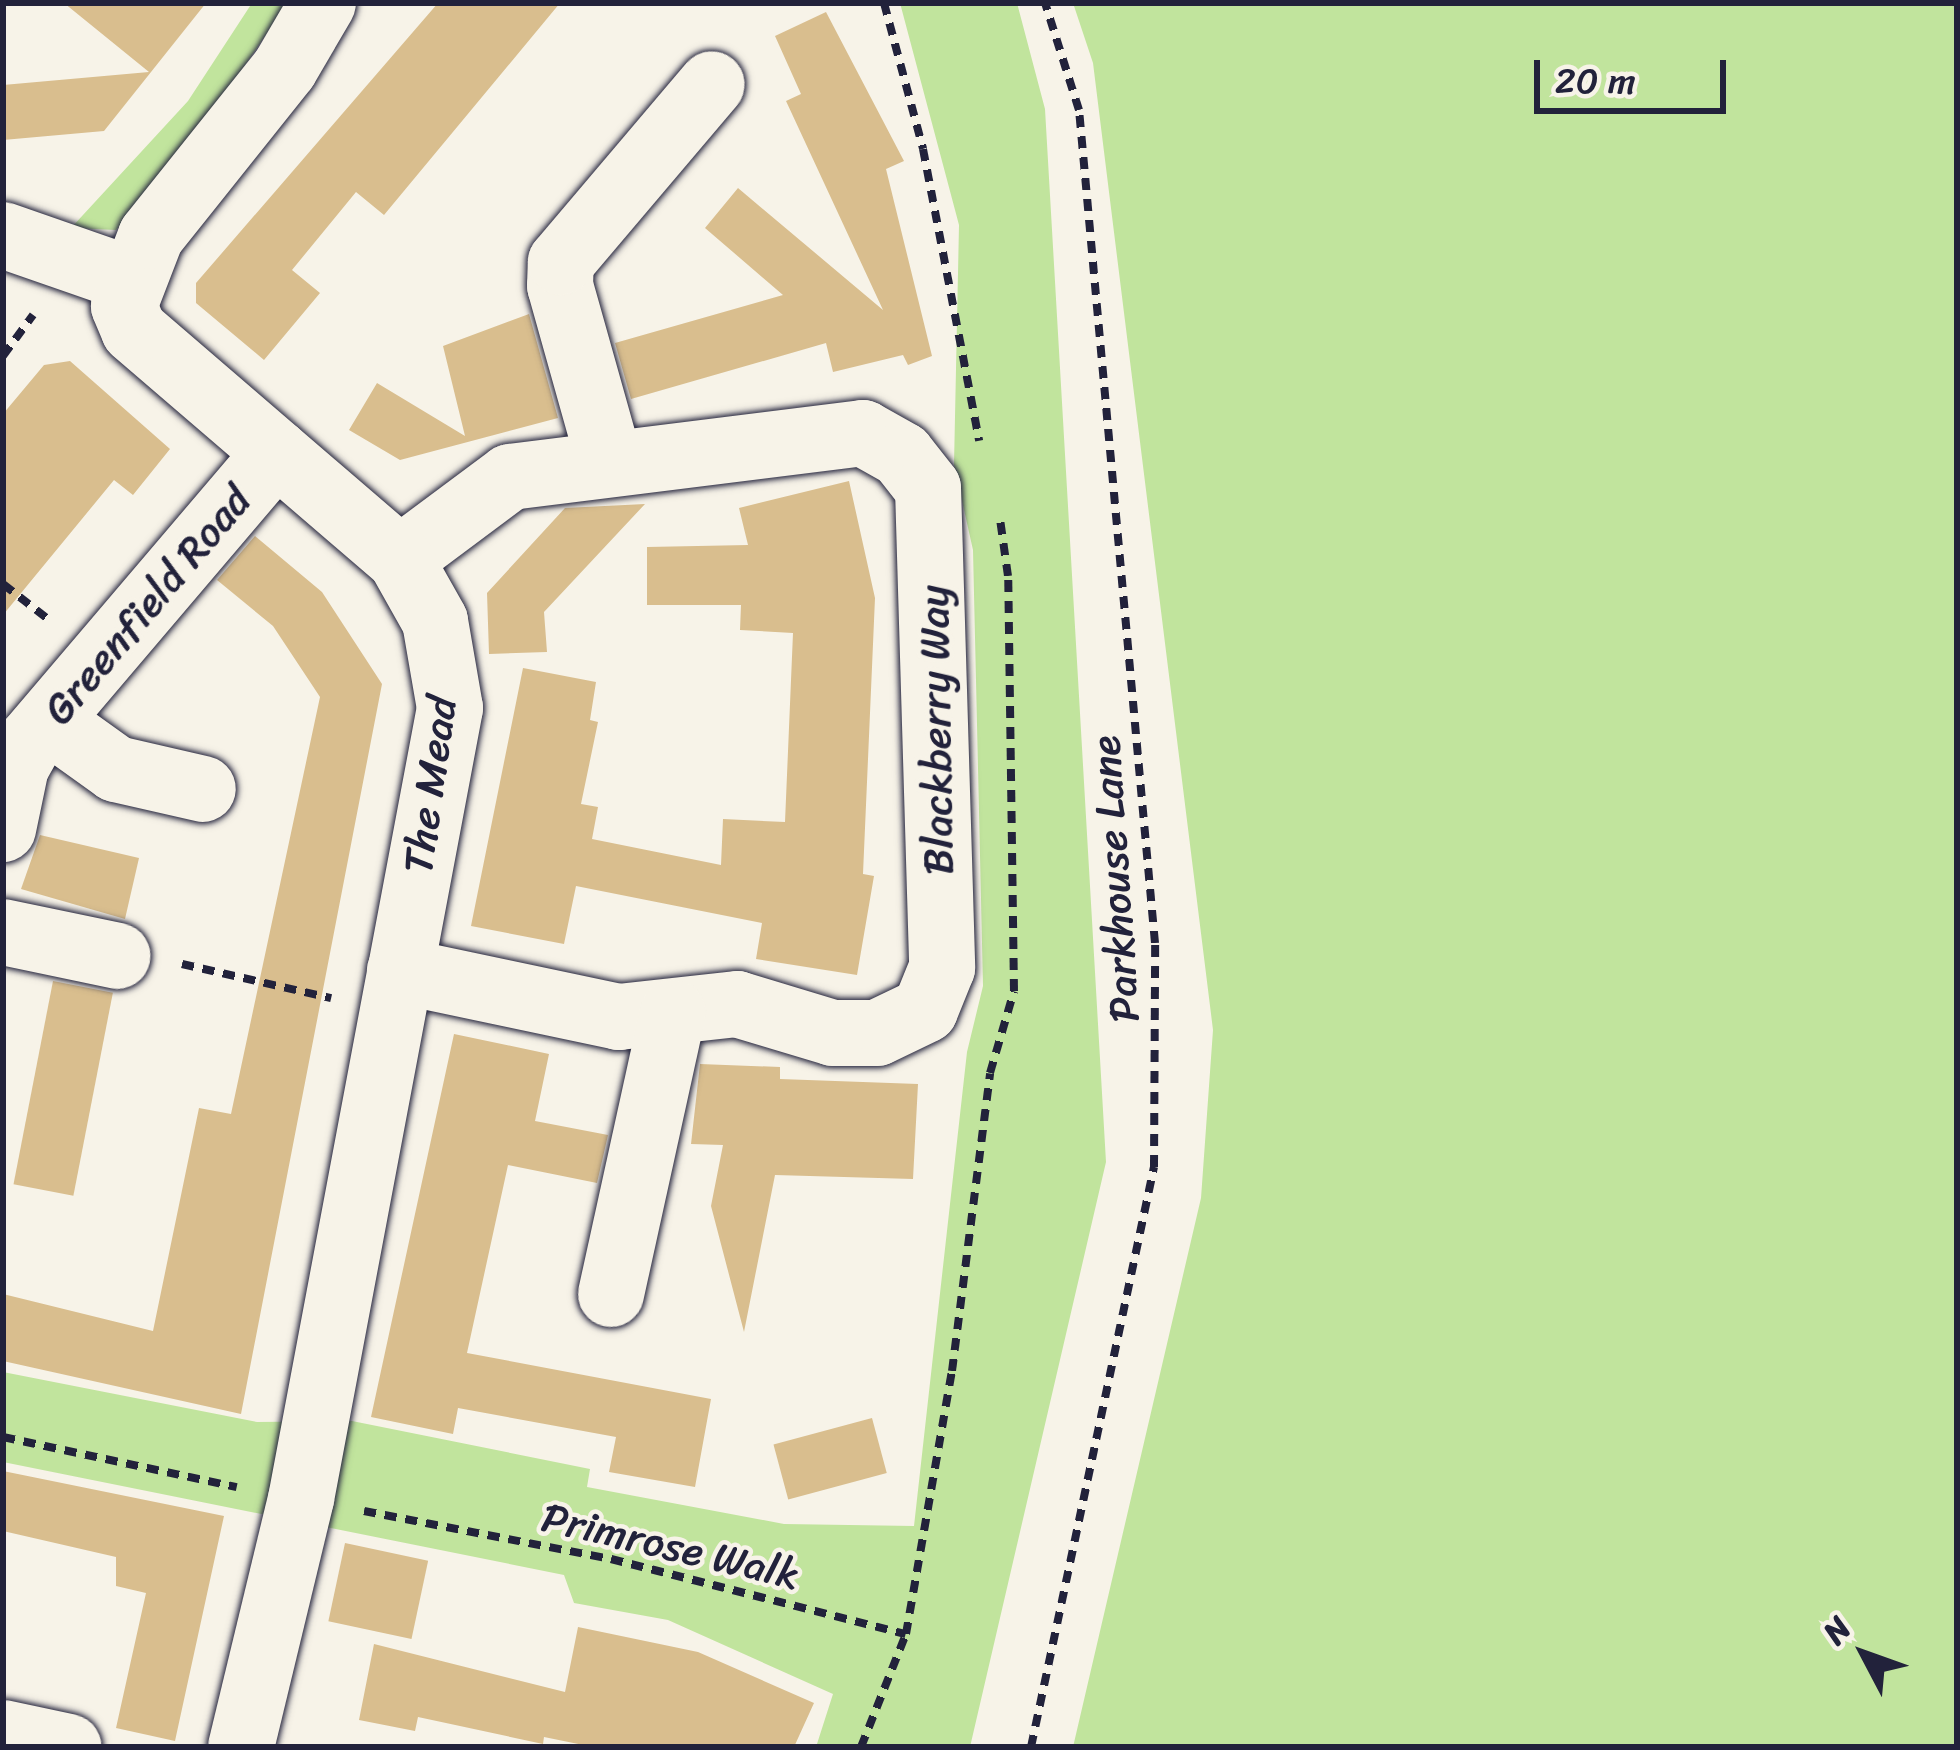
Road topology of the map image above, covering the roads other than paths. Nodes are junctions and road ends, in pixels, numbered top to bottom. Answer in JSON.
{"nodes":[{"id":1,"x":323,"y":3,"type":"edge"},
{"id":2,"x":712,"y":84,"type":"dead end"},
{"id":3,"x":3,"y":235,"type":"edge"},
{"id":4,"x":129,"y":279,"type":"junction"},
{"id":5,"x":276,"y":453,"type":"junction"},
{"id":6,"x":608,"y":460,"type":"junction"},
{"id":7,"x":400,"y":559,"type":"junction"},
{"id":8,"x":49,"y":721,"type":"junction"},
{"id":9,"x":203,"y":789,"type":"dead end"},
{"id":10,"x":3,"y":829,"type":"edge"},
{"id":11,"x":3,"y":932,"type":"edge"},
{"id":12,"x":118,"y":956,"type":"road end"},
{"id":13,"x":396,"y":991,"type":"junction"},
{"id":14,"x":674,"y":1013,"type":"junction"},
{"id":15,"x":611,"y":1294,"type":"dead end"},
{"id":16,"x":3,"y":1732,"type":"edge"},
{"id":17,"x":69,"y":1747,"type":"edge"},
{"id":18,"x":241,"y":1747,"type":"edge"}],
"edges":[{"from":1,"to":4,"type":"street"},
{"from":2,"to":6,"type":"street"},
{"from":3,"to":4,"type":"street"},
{"from":4,"to":5,"type":"street","name":"The Mead"},
{"from":5,"to":7,"type":"street","name":"The Mead"},
{"from":5,"to":8,"type":"street","name":"Greenfield Road"},
{"from":6,"to":7,"type":"street","name":"Blackberry Way"},
{"from":6,"to":14,"type":"street","name":"Blackberry Way"},
{"from":7,"to":13,"type":"street","name":"The Mead"},
{"from":8,"to":9,"type":"street"},
{"from":8,"to":10,"type":"street","name":"Greenfield Road"},
{"from":11,"to":12,"type":"street"},
{"from":13,"to":14,"type":"street","name":"Blackberry Way"},
{"from":13,"to":18,"type":"street","name":"The Mead"},
{"from":14,"to":15,"type":"street"},
{"from":16,"to":17,"type":"street"}]}
